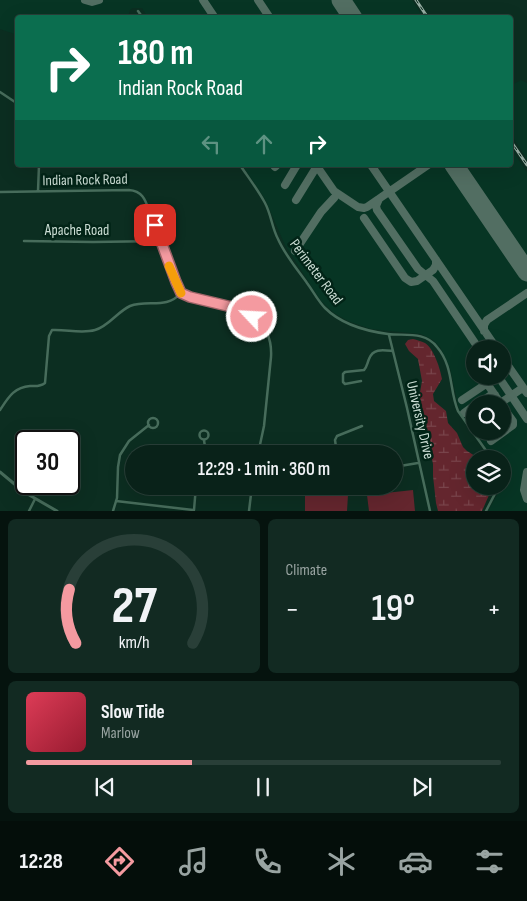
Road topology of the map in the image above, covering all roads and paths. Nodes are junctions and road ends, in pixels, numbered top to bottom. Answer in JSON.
{"nodes":[{"id":1,"x":138,"y":11,"type":"dead end"},
{"id":2,"x":141,"y":15,"type":"edge"},
{"id":3,"x":0,"y":92,"type":"edge"},
{"id":4,"x":15,"y":102,"type":"edge"},
{"id":5,"x":39,"y":167,"type":"edge"},
{"id":6,"x":241,"y":167,"type":"edge"},
{"id":7,"x":38,"y":191,"type":"junction"},
{"id":8,"x":0,"y":192,"type":"edge"},
{"id":9,"x":24,"y":241,"type":"dead end"},
{"id":10,"x":160,"y":241,"type":"junction"},
{"id":11,"x":181,"y":293,"type":"junction"},
{"id":12,"x":389,"y":334,"type":"junction"},
{"id":13,"x":393,"y":351,"type":"junction"},
{"id":14,"x":361,"y":381,"type":"dead end"},
{"id":15,"x":0,"y":410,"type":"edge"},
{"id":16,"x":149,"y":425,"type":"dead end"},
{"id":17,"x":362,"y":426,"type":"dead end"},
{"id":18,"x":204,"y":440,"type":"dead end"},
{"id":19,"x":205,"y":445,"type":"edge"},
{"id":20,"x":260,"y":445,"type":"edge"},
{"id":21,"x":336,"y":445,"type":"edge"},
{"id":22,"x":486,"y":450,"type":"edge"},
{"id":23,"x":418,"y":463,"type":"junction"},
{"id":24,"x":403,"y":466,"type":"edge"},
{"id":25,"x":0,"y":472,"type":"edge"},
{"id":26,"x":195,"y":495,"type":"edge"},
{"id":27,"x":251,"y":495,"type":"edge"},
{"id":28,"x":494,"y":495,"type":"edge"},
{"id":29,"x":36,"y":499,"type":"junction"},
{"id":30,"x":116,"y":501,"type":"junction"},
{"id":31,"x":29,"y":511,"type":"edge"},
{"id":32,"x":57,"y":511,"type":"edge"},
{"id":33,"x":113,"y":511,"type":"edge"},
{"id":34,"x":193,"y":511,"type":"edge"},
{"id":35,"x":249,"y":511,"type":"edge"},
{"id":36,"x":430,"y":511,"type":"edge"},
{"id":37,"x":486,"y":511,"type":"edge"}],
"edges":[{"from":1,"to":2,"type":"street"},
{"from":3,"to":4,"type":"street"},
{"from":5,"to":7,"type":"street"},
{"from":6,"to":12,"type":"street","name":"Perimeter Road"},
{"from":7,"to":8,"type":"street","name":"Indian Rock Road"},
{"from":7,"to":10,"type":"street","name":"Indian Rock Road"},
{"from":9,"to":10,"type":"street","name":"Apache Road"},
{"from":10,"to":11,"type":"street","name":"Indian Rock Road"},
{"from":11,"to":15,"type":"street"},
{"from":11,"to":20,"type":"street"},
{"from":12,"to":13,"type":"street","name":"University Drive"},
{"from":12,"to":22,"type":"street","name":"Perimeter Road"},
{"from":13,"to":14,"type":"street"},
{"from":13,"to":23,"type":"street","name":"University Drive"},
{"from":16,"to":30,"type":"street"},
{"from":17,"to":21,"type":"street"},
{"from":18,"to":19,"type":"street"},
{"from":23,"to":24,"type":"street"},
{"from":23,"to":36,"type":"street","name":"University Drive"},
{"from":25,"to":29,"type":"street"},
{"from":26,"to":34,"type":"street"},
{"from":27,"to":35,"type":"street"},
{"from":28,"to":37,"type":"street"},
{"from":29,"to":31,"type":"street"},
{"from":29,"to":32,"type":"street"},
{"from":30,"to":33,"type":"street"},
{"from":30,"to":34,"type":"street"}]}
